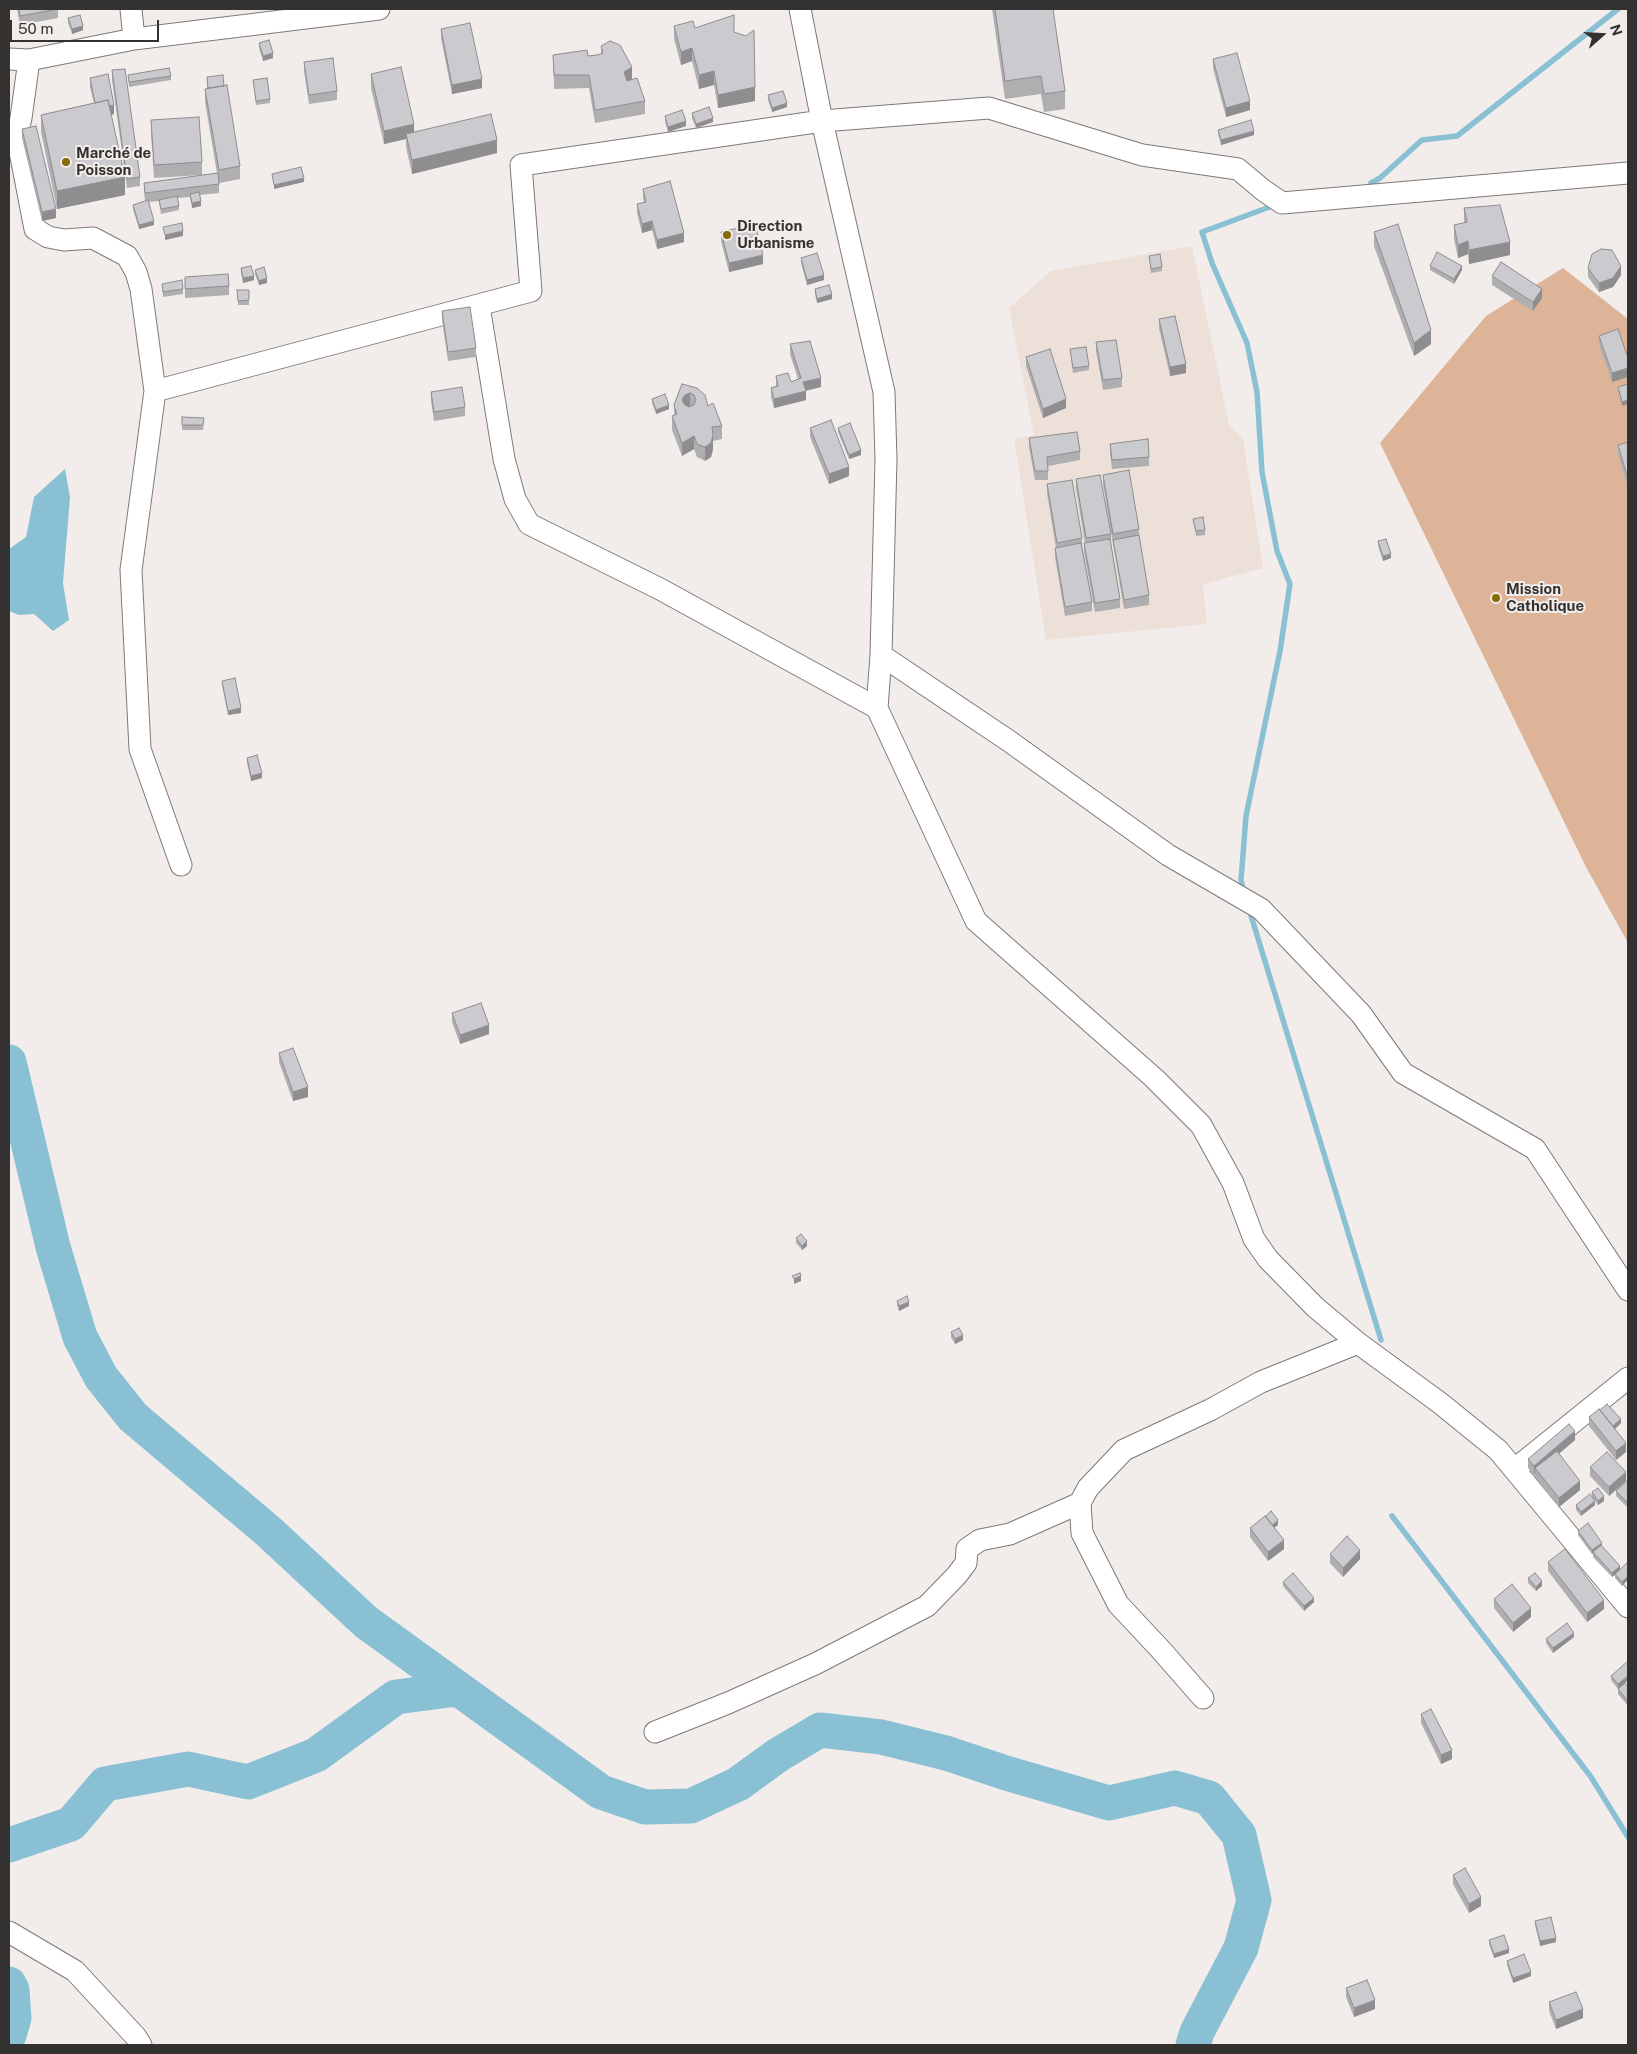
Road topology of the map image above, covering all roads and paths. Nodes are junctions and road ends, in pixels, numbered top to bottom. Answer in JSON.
{"nodes":[{"id":1,"x":131,"y":9,"type":"edge"},
{"id":2,"x":379,"y":9,"type":"edge"},
{"id":3,"x":800,"y":9,"type":"edge"},
{"id":4,"x":134,"y":39,"type":"junction"},
{"id":5,"x":19,"y":59,"type":"edge"},
{"id":6,"x":822,"y":121,"type":"junction"},
{"id":7,"x":1628,"y":173,"type":"edge"},
{"id":8,"x":479,"y":306,"type":"junction"},
{"id":9,"x":155,"y":391,"type":"junction"},
{"id":10,"x":881,"y":655,"type":"junction"},
{"id":11,"x":877,"y":708,"type":"junction"},
{"id":12,"x":181,"y":865,"type":"dead end"},
{"id":13,"x":1628,"y":1290,"type":"edge"},
{"id":14,"x":1358,"y":1343,"type":"junction"},
{"id":15,"x":1628,"y":1378,"type":"edge"},
{"id":16,"x":1515,"y":1469,"type":"junction"},
{"id":17,"x":1080,"y":1503,"type":"junction"},
{"id":18,"x":1628,"y":1607,"type":"edge"},
{"id":19,"x":1203,"y":1698,"type":"dead end"},
{"id":20,"x":655,"y":1732,"type":"dead end"},
{"id":21,"x":9,"y":1932,"type":"edge"},
{"id":22,"x":141,"y":2045,"type":"edge"}],
"edges":[{"from":1,"to":4,"type":"street"},
{"from":2,"to":4,"type":"street"},
{"from":3,"to":6,"type":"street"},
{"from":4,"to":5,"type":"street"},
{"from":5,"to":9,"type":"street"},
{"from":6,"to":7,"type":"street"},
{"from":6,"to":8,"type":"street"},
{"from":6,"to":10,"type":"street"},
{"from":8,"to":9,"type":"street"},
{"from":8,"to":11,"type":"street"},
{"from":9,"to":12,"type":"street"},
{"from":10,"to":11,"type":"street"},
{"from":10,"to":13,"type":"street"},
{"from":11,"to":14,"type":"street"},
{"from":14,"to":16,"type":"street"},
{"from":14,"to":17,"type":"street"},
{"from":15,"to":16,"type":"street"},
{"from":16,"to":18,"type":"street"},
{"from":17,"to":19,"type":"street"},
{"from":17,"to":20,"type":"street"},
{"from":21,"to":22,"type":"street"}]}
